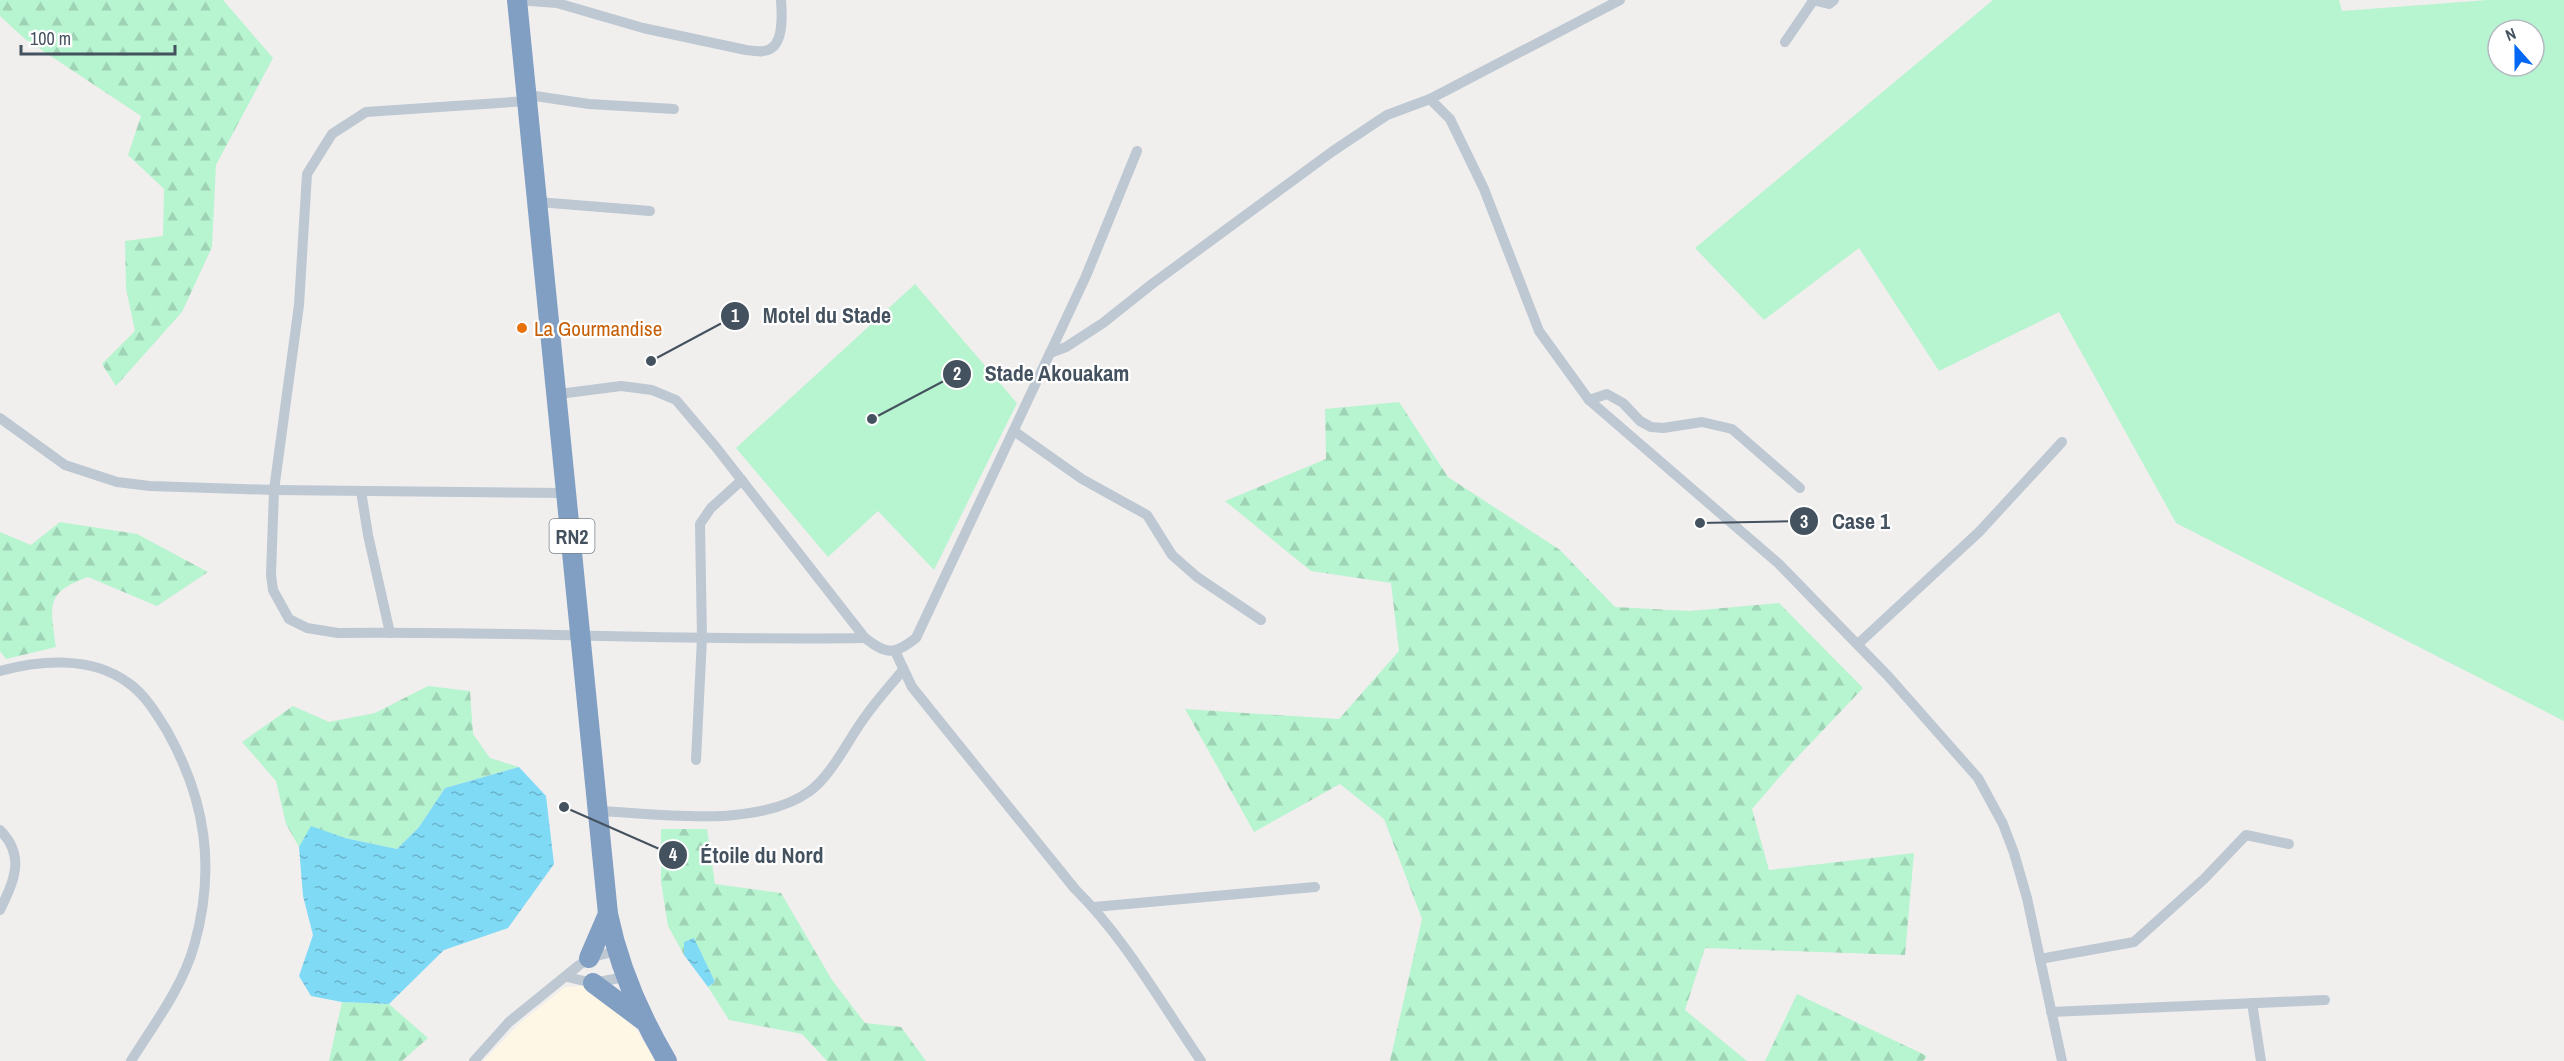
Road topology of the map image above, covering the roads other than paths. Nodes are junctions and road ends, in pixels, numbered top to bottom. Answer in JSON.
{"nodes":[{"id":1,"x":517,"y":0,"type":"edge"},
{"id":2,"x":781,"y":0,"type":"edge"},
{"id":3,"x":1620,"y":0,"type":"edge"},
{"id":4,"x":1834,"y":0,"type":"edge"},
{"id":5,"x":1813,"y":1,"type":"edge"},
{"id":6,"x":1785,"y":42,"type":"dead end"},
{"id":7,"x":528,"y":98,"type":"junction"},
{"id":8,"x":1430,"y":99,"type":"junction"},
{"id":9,"x":674,"y":109,"type":"dead end"},
{"id":10,"x":1137,"y":151,"type":"dead end"},
{"id":11,"x":538,"y":202,"type":"junction"},
{"id":12,"x":650,"y":210,"type":"dead end"},
{"id":13,"x":1050,"y":353,"type":"junction"},
{"id":14,"x":559,"y":394,"type":"junction"},
{"id":15,"x":1589,"y":400,"type":"junction"},
{"id":16,"x":0,"y":418,"type":"edge"},
{"id":17,"x":1014,"y":431,"type":"junction"},
{"id":18,"x":2062,"y":442,"type":"dead end"},
{"id":19,"x":742,"y":480,"type":"junction"},
{"id":20,"x":1800,"y":488,"type":"dead end"},
{"id":21,"x":274,"y":490,"type":"junction"},
{"id":22,"x":361,"y":491,"type":"junction"},
{"id":23,"x":566,"y":493,"type":"junction"},
{"id":24,"x":1261,"y":620,"type":"dead end"},
{"id":25,"x":390,"y":633,"type":"junction"},
{"id":26,"x":582,"y":635,"type":"junction"},
{"id":27,"x":702,"y":638,"type":"junction"},
{"id":28,"x":865,"y":638,"type":"junction"},
{"id":29,"x":1858,"y":644,"type":"junction"},
{"id":30,"x":895,"y":651,"type":"junction"},
{"id":31,"x":903,"y":670,"type":"junction"},
{"id":32,"x":0,"y":671,"type":"edge"},
{"id":33,"x":696,"y":760,"type":"dead end"},
{"id":34,"x":599,"y":811,"type":"junction"},
{"id":35,"x":0,"y":830,"type":"edge"},
{"id":36,"x":2289,"y":844,"type":"dead end"},
{"id":37,"x":1316,"y":887,"type":"dead end"},
{"id":38,"x":1094,"y":907,"type":"junction"},
{"id":39,"x":0,"y":910,"type":"edge"},
{"id":40,"x":608,"y":914,"type":"junction"},
{"id":41,"x":616,"y":951,"type":"junction"},
{"id":42,"x":589,"y":958,"type":"junction"},
{"id":43,"x":2040,"y":958,"type":"junction"},
{"id":44,"x":567,"y":977,"type":"junction"},
{"id":45,"x":625,"y":977,"type":"junction"},
{"id":46,"x":593,"y":983,"type":"junction"},
{"id":47,"x":2325,"y":1000,"type":"dead end"},
{"id":48,"x":2252,"y":1003,"type":"junction"},
{"id":49,"x":2051,"y":1012,"type":"junction"},
{"id":50,"x":644,"y":1021,"type":"junction"},
{"id":51,"x":131,"y":1061,"type":"edge"},
{"id":52,"x":474,"y":1061,"type":"edge"},
{"id":53,"x":667,"y":1061,"type":"edge"},
{"id":54,"x":1201,"y":1061,"type":"edge"},
{"id":55,"x":2062,"y":1061,"type":"edge"},
{"id":56,"x":2260,"y":1061,"type":"edge"}],
"edges":[{"from":1,"to":2,"type":"street"},
{"from":1,"to":7,"type":"highway","number":"RN2"},
{"from":3,"to":8,"type":"street"},
{"from":4,"to":5,"type":"street"},
{"from":5,"to":6,"type":"street"},
{"from":7,"to":9,"type":"street"},
{"from":7,"to":11,"type":"highway","number":"RN2"},
{"from":7,"to":21,"type":"street"},
{"from":8,"to":13,"type":"street"},
{"from":8,"to":15,"type":"street"},
{"from":10,"to":13,"type":"street"},
{"from":11,"to":12,"type":"street"},
{"from":11,"to":14,"type":"highway","number":"RN2"},
{"from":13,"to":17,"type":"street"},
{"from":14,"to":19,"type":"street"},
{"from":14,"to":23,"type":"highway","number":"RN2"},
{"from":15,"to":20,"type":"street"},
{"from":15,"to":29,"type":"street"},
{"from":16,"to":21,"type":"street"},
{"from":17,"to":24,"type":"street"},
{"from":17,"to":30,"type":"street"},
{"from":18,"to":29,"type":"street"},
{"from":19,"to":27,"type":"street"},
{"from":19,"to":28,"type":"street"},
{"from":21,"to":22,"type":"street"},
{"from":21,"to":25,"type":"street"},
{"from":22,"to":23,"type":"street"},
{"from":22,"to":25,"type":"street"},
{"from":23,"to":26,"type":"highway","number":"RN2"},
{"from":25,"to":26,"type":"street"},
{"from":26,"to":27,"type":"street"},
{"from":26,"to":34,"type":"highway","number":"RN2"},
{"from":27,"to":28,"type":"street"},
{"from":27,"to":33,"type":"street"},
{"from":28,"to":30,"type":"street"},
{"from":29,"to":43,"type":"street"},
{"from":30,"to":31,"type":"street"},
{"from":31,"to":34,"type":"street"},
{"from":31,"to":38,"type":"street"},
{"from":32,"to":51,"type":"street"},
{"from":34,"to":40,"type":"highway","number":"RN2"},
{"from":35,"to":39,"type":"street"},
{"from":36,"to":43,"type":"street"},
{"from":37,"to":38,"type":"street"},
{"from":38,"to":54,"type":"street"},
{"from":40,"to":41,"type":"highway","number":"RN2"},
{"from":40,"to":42,"type":"highway"},
{"from":41,"to":42,"type":"street"},
{"from":41,"to":45,"type":"highway","number":"RN2"},
{"from":42,"to":44,"type":"street"},
{"from":43,"to":49,"type":"street"},
{"from":44,"to":46,"type":"street"},
{"from":44,"to":52,"type":"street"},
{"from":45,"to":46,"type":"street"},
{"from":45,"to":50,"type":"highway","number":"RN2"},
{"from":46,"to":50,"type":"highway"},
{"from":47,"to":48,"type":"street"},
{"from":48,"to":49,"type":"street"},
{"from":48,"to":56,"type":"street"},
{"from":49,"to":55,"type":"street"},
{"from":50,"to":53,"type":"highway","number":"RN2"}]}
